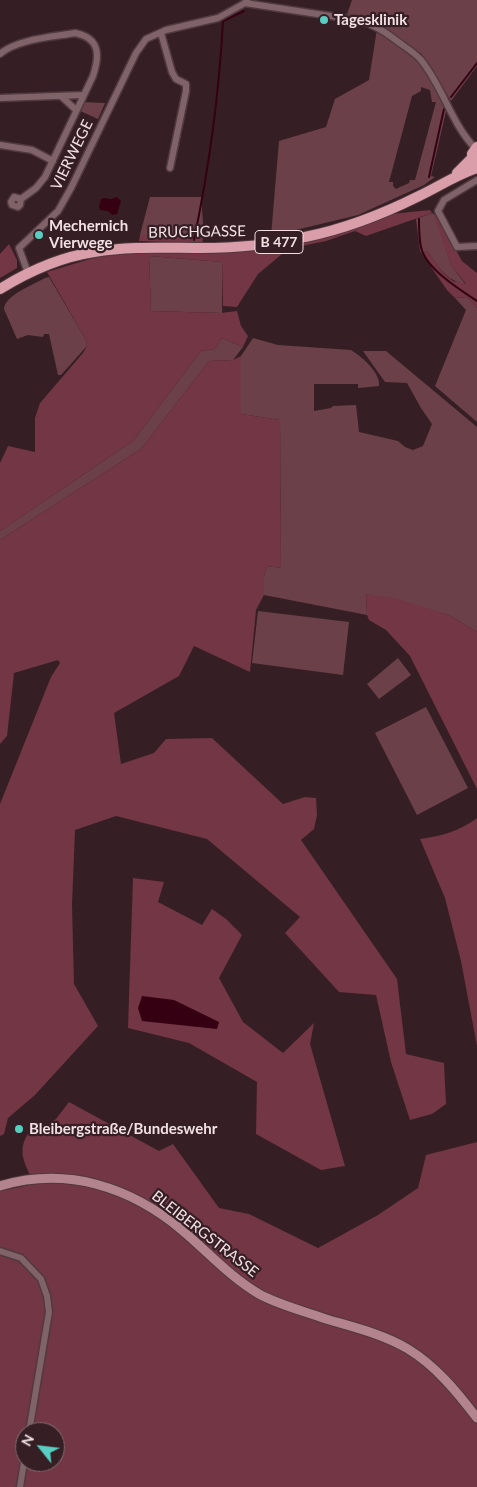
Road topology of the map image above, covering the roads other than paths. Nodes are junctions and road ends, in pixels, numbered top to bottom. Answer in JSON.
{"nodes":[{"id":1,"x":246,"y":1,"type":"edge"},
{"id":2,"x":160,"y":33,"type":"junction"},
{"id":3,"x":0,"y":54,"type":"edge"},
{"id":4,"x":62,"y":97,"type":"junction"},
{"id":5,"x":82,"y":97,"type":"junction"},
{"id":6,"x":0,"y":98,"type":"edge"},
{"id":7,"x":76,"y":110,"type":"junction"},
{"id":8,"x":0,"y":145,"type":"edge"},
{"id":9,"x":476,"y":148,"type":"edge"},
{"id":10,"x":471,"y":159,"type":"junction"},
{"id":11,"x":53,"y":161,"type":"junction"},
{"id":12,"x":170,"y":168,"type":"dead end"},
{"id":13,"x":477,"y":168,"type":"edge"},
{"id":14,"x":450,"y":179,"type":"junction"},
{"id":15,"x":477,"y":180,"type":"edge"},
{"id":16,"x":21,"y":199,"type":"dead end"},
{"id":17,"x":477,"y":246,"type":"edge"},
{"id":18,"x":28,"y":273,"type":"junction"},
{"id":19,"x":0,"y":289,"type":"edge"},
{"id":20,"x":0,"y":1186,"type":"edge"},
{"id":21,"x":0,"y":1251,"type":"edge"},
{"id":22,"x":477,"y":1418,"type":"edge"},
{"id":23,"x":31,"y":1422,"type":"edge"},
{"id":24,"x":22,"y":1472,"type":"edge"},
{"id":25,"x":20,"y":1487,"type":"edge"}],
"edges":[{"from":1,"to":2,"type":"street"},
{"from":1,"to":9,"type":"street"},
{"from":2,"to":12,"type":"street"},
{"from":2,"to":18,"type":"street","name":"VIERWEGE"},
{"from":3,"to":5,"type":"street"},
{"from":4,"to":5,"type":"street"},
{"from":4,"to":6,"type":"street"},
{"from":4,"to":7,"type":"street"},
{"from":5,"to":7,"type":"street"},
{"from":7,"to":11,"type":"street"},
{"from":8,"to":11,"type":"street"},
{"from":9,"to":10,"type":"main road","number":"B 477"},
{"from":10,"to":13,"type":"main road","number":"B 477"},
{"from":10,"to":14,"type":"main road","name":"BRUCHGASSE","number":"B 477"},
{"from":11,"to":16,"type":"street"},
{"from":13,"to":14,"type":"main road","name":"BRUCHGASSE","number":"B 477"},
{"from":14,"to":18,"type":"main road","name":"BRUCHGASSE","number":"B 477"},
{"from":15,"to":17,"type":"street"},
{"from":18,"to":19,"type":"main road","name":"BRUCHGASSE","number":"B 477"},
{"from":20,"to":22,"type":"street","name":"BLEIBERGSTRASSE"},
{"from":21,"to":23,"type":"street"},
{"from":24,"to":25,"type":"street"}]}
